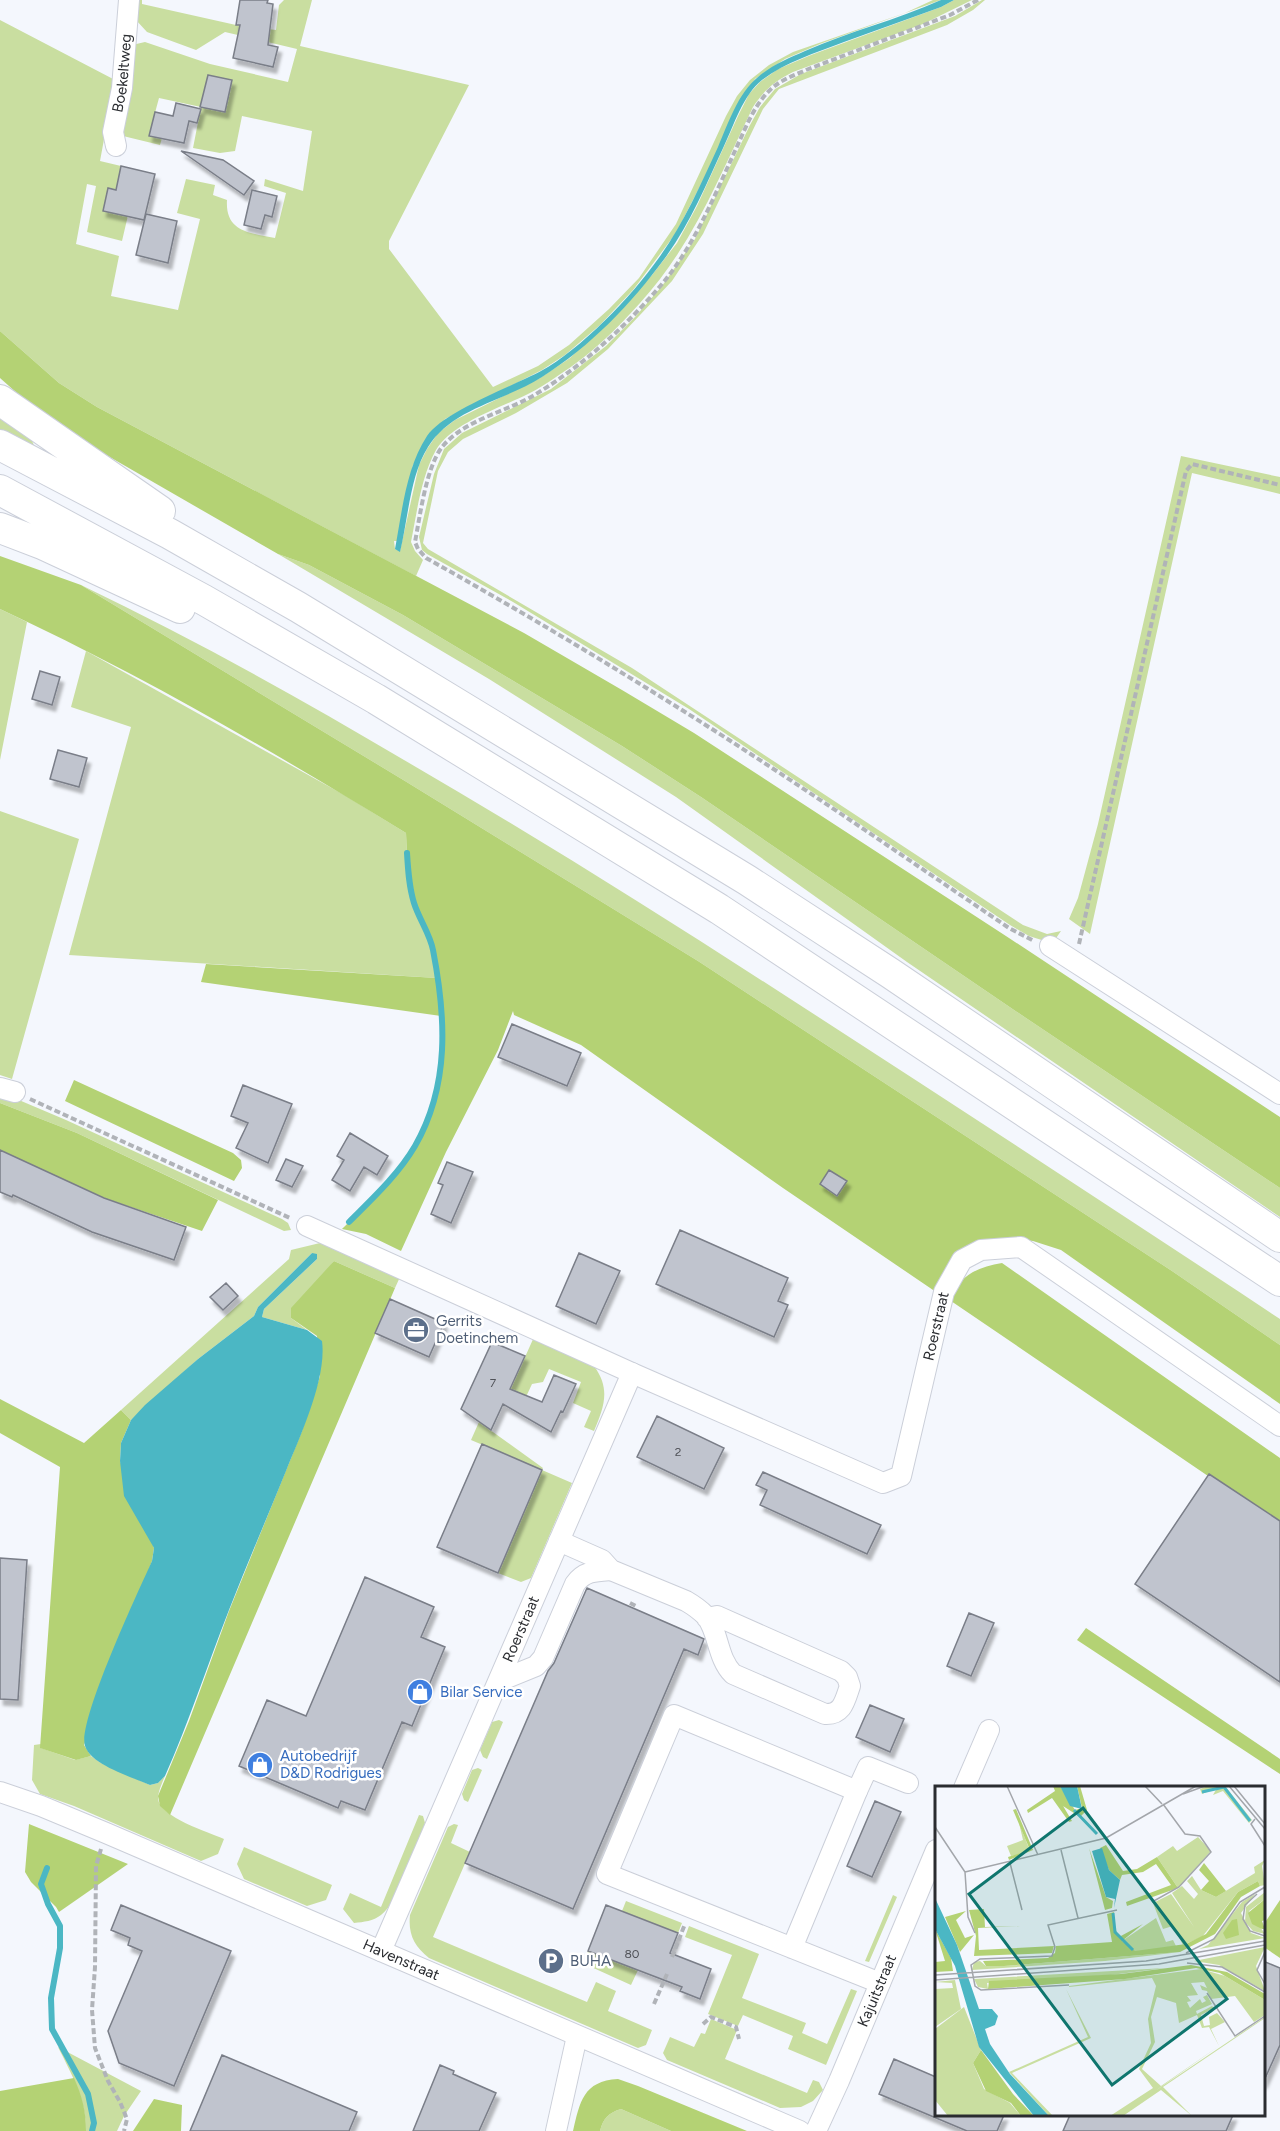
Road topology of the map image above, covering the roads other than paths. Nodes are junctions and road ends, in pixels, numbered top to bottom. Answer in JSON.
{"nodes":[{"id":1,"x":129,"y":0,"type":"edge"},
{"id":2,"x":116,"y":147,"type":"dead end"},
{"id":3,"x":0,"y":400,"type":"edge"},
{"id":4,"x":0,"y":445,"type":"edge"},
{"id":5,"x":0,"y":490,"type":"edge"},
{"id":6,"x":0,"y":528,"type":"edge"},
{"id":7,"x":298,"y":607,"type":"junction"},
{"id":8,"x":376,"y":699,"type":"junction"},
{"id":9,"x":1050,"y":946,"type":"road end"},
{"id":10,"x":1280,"y":1094,"type":"edge"},
{"id":11,"x":307,"y":1226,"type":"road end"},
{"id":12,"x":1280,"y":1237,"type":"edge"},
{"id":13,"x":1280,"y":1281,"type":"edge"},
{"id":14,"x":632,"y":1373,"type":"junction"},
{"id":15,"x":1280,"y":1426,"type":"edge"},
{"id":16,"x":559,"y":1541,"type":"junction"},
{"id":17,"x":611,"y":1570,"type":"junction"},
{"id":18,"x":707,"y":1618,"type":"junction"},
{"id":19,"x":499,"y":1681,"type":"junction"},
{"id":20,"x":989,"y":1730,"type":"dead end"},
{"id":21,"x":908,"y":1783,"type":"dead end"},
{"id":22,"x":965,"y":1786,"type":"edge"},
{"id":23,"x":857,"y":1791,"type":"junction"},
{"id":24,"x":0,"y":1792,"type":"edge"},
{"id":25,"x":935,"y":1852,"type":"edge"},
{"id":26,"x":792,"y":1948,"type":"junction"},
{"id":27,"x":381,"y":1951,"type":"junction"},
{"id":28,"x":880,"y":1983,"type":"junction"},
{"id":29,"x":577,"y":2036,"type":"junction"},
{"id":30,"x":556,"y":2131,"type":"edge"},
{"id":31,"x":800,"y":2131,"type":"edge"},
{"id":32,"x":816,"y":2131,"type":"edge"}],
"edges":[{"from":1,"to":2,"type":"street","name":"Boekeltweg"},
{"from":3,"to":7,"type":"highway"},
{"from":4,"to":7,"type":"highway"},
{"from":5,"to":8,"type":"highway"},
{"from":6,"to":8,"type":"highway"},
{"from":7,"to":12,"type":"highway"},
{"from":8,"to":13,"type":"highway"},
{"from":9,"to":10,"type":"street"},
{"from":11,"to":14,"type":"street","name":"Roerstraat"},
{"from":14,"to":15,"type":"street","name":"Roerstraat"},
{"from":14,"to":16,"type":"street","name":"Roerstraat"},
{"from":16,"to":17,"type":"street"},
{"from":16,"to":19,"type":"street","name":"Roerstraat"},
{"from":17,"to":18,"type":"street"},
{"from":17,"to":19,"type":"street"},
{"from":18,"to":18,"type":"street"},
{"from":19,"to":27,"type":"street","name":"Roerstraat"},
{"from":20,"to":22,"type":"street"},
{"from":21,"to":23,"type":"street"},
{"from":23,"to":26,"type":"street"},
{"from":23,"to":26,"type":"street"},
{"from":24,"to":27,"type":"street","name":"Havenstraat"},
{"from":25,"to":28,"type":"street","name":"Kajuitstraat"},
{"from":26,"to":28,"type":"street"},
{"from":27,"to":29,"type":"street","name":"Havenstraat"},
{"from":28,"to":32,"type":"street","name":"Kajuitstraat"},
{"from":29,"to":30,"type":"street"},
{"from":29,"to":31,"type":"street","name":"Havenstraat"}]}
